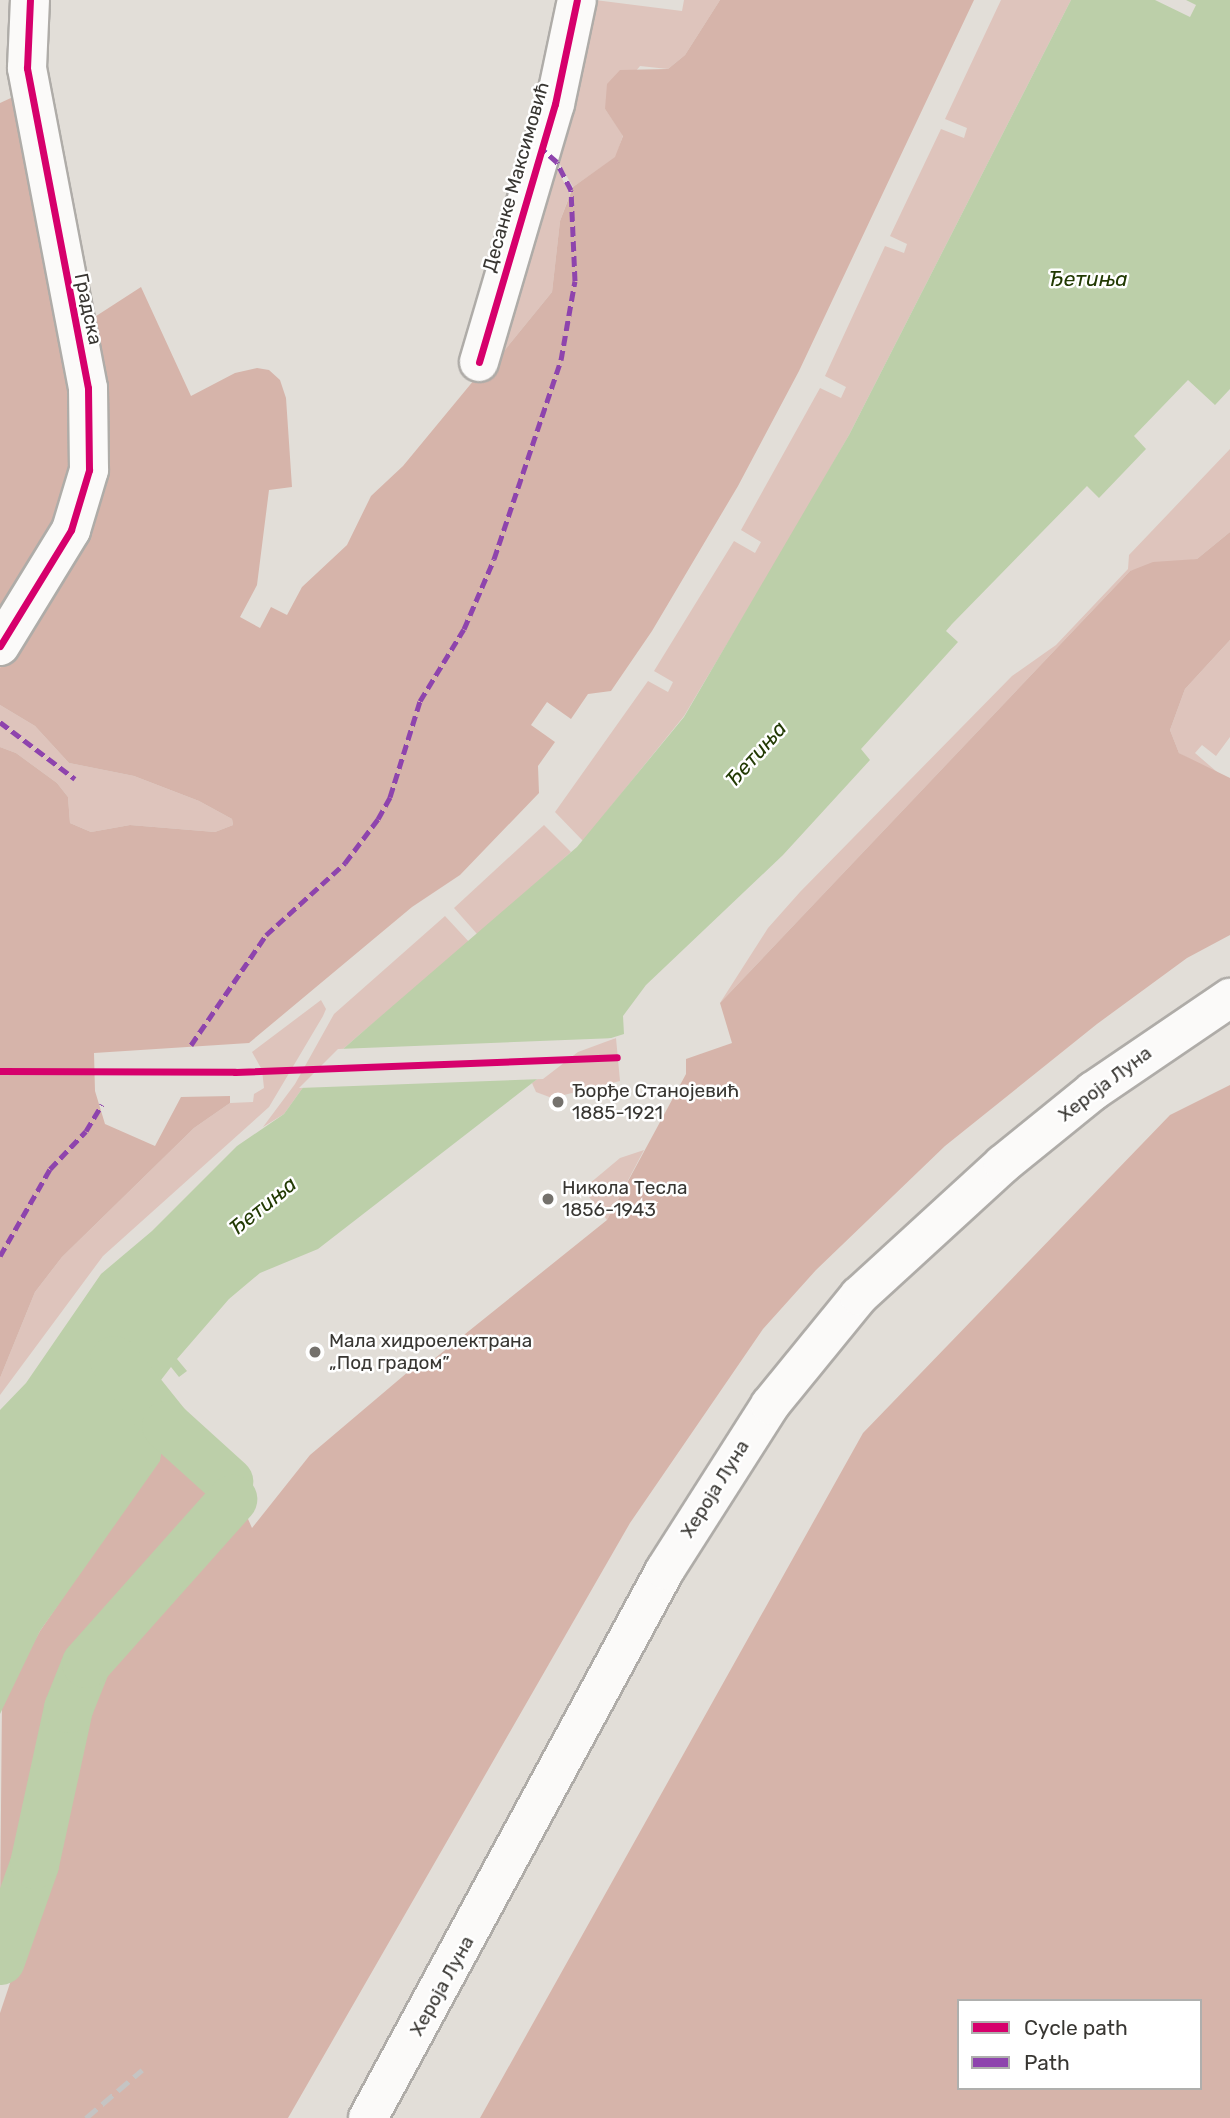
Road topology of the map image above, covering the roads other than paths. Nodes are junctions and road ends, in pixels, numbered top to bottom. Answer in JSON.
{"nodes":[{"id":1,"x":30,"y":0,"type":"edge"},
{"id":2,"x":577,"y":0,"type":"edge"},
{"id":3,"x":479,"y":362,"type":"dead end"},
{"id":4,"x":0,"y":646,"type":"edge"},
{"id":5,"x":1230,"y":998,"type":"edge"},
{"id":6,"x":368,"y":2118,"type":"edge"}],
"edges":[{"from":1,"to":4,"type":"main road","name":"Градска"},
{"from":2,"to":3,"type":"main road","name":"Десанке Максимовић"},
{"from":5,"to":6,"type":"main road","name":"Хероја Луна"}]}
